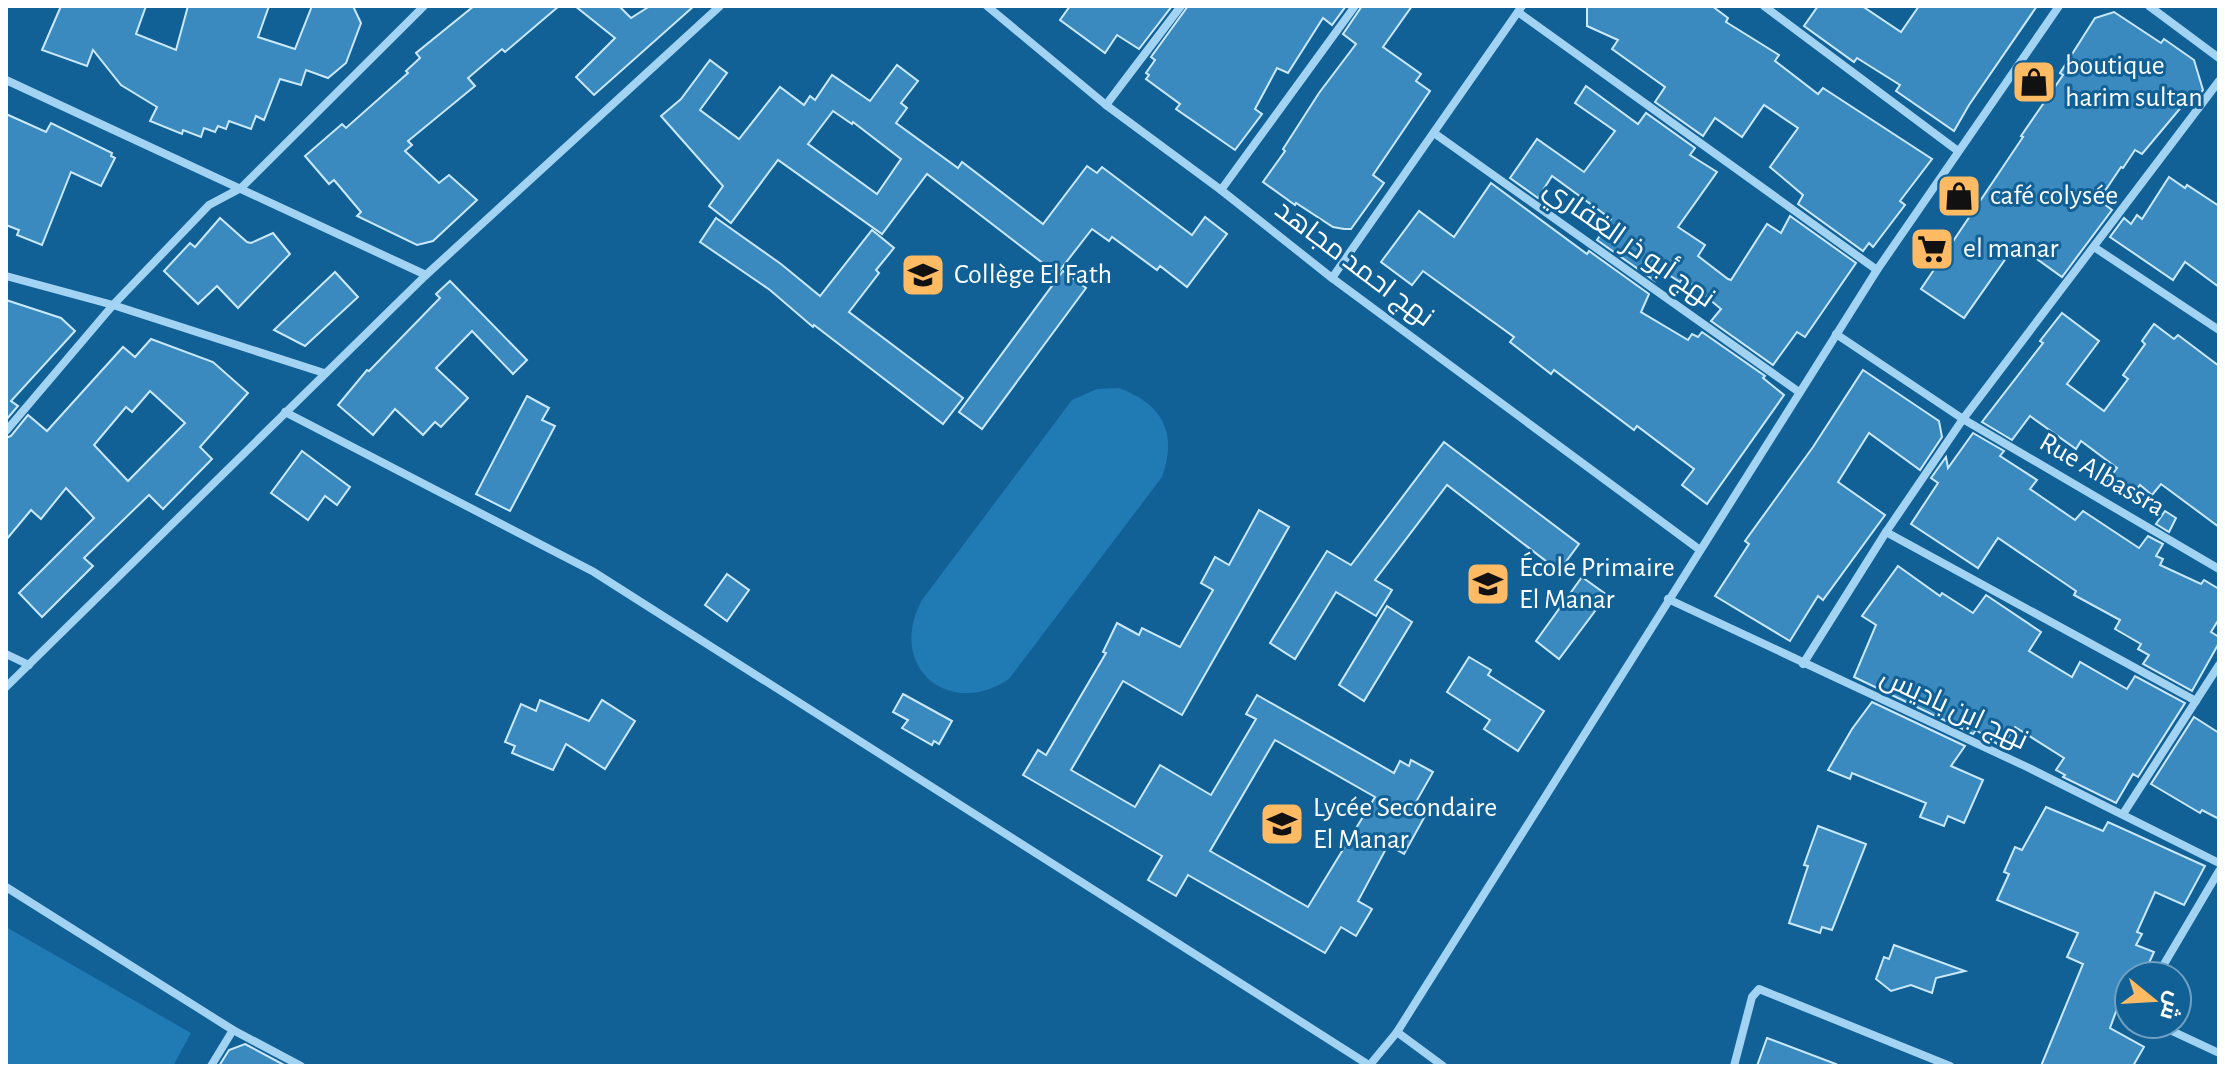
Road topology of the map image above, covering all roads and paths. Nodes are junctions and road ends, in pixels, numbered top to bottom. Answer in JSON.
{"nodes":[{"id":1,"x":424,"y":6,"type":"edge"},
{"id":2,"x":720,"y":6,"type":"edge"},
{"id":3,"x":987,"y":6,"type":"edge"},
{"id":4,"x":1181,"y":6,"type":"edge"},
{"id":5,"x":1355,"y":6,"type":"edge"},
{"id":6,"x":1764,"y":6,"type":"edge"},
{"id":7,"x":2059,"y":6,"type":"edge"},
{"id":8,"x":2149,"y":6,"type":"edge"},
{"id":9,"x":999,"y":9,"type":"edge"},
{"id":10,"x":1520,"y":9,"type":"edge"},
{"id":11,"x":2219,"y":58,"type":"edge"},
{"id":12,"x":6,"y":80,"type":"edge"},
{"id":13,"x":2219,"y":81,"type":"edge"},
{"id":14,"x":1106,"y":105,"type":"junction"},
{"id":15,"x":1434,"y":133,"type":"junction"},
{"id":16,"x":1958,"y":151,"type":"junction"},
{"id":17,"x":241,"y":188,"type":"junction"},
{"id":18,"x":1221,"y":190,"type":"junction"},
{"id":19,"x":2094,"y":247,"type":"junction"},
{"id":20,"x":1877,"y":270,"type":"junction"},
{"id":21,"x":426,"y":275,"type":"junction"},
{"id":22,"x":6,"y":276,"type":"edge"},
{"id":23,"x":1332,"y":278,"type":"junction"},
{"id":24,"x":113,"y":305,"type":"junction"},
{"id":25,"x":2219,"y":330,"type":"edge"},
{"id":26,"x":1836,"y":334,"type":"junction"},
{"id":27,"x":324,"y":373,"type":"junction"},
{"id":28,"x":1799,"y":392,"type":"junction"},
{"id":29,"x":285,"y":412,"type":"junction"},
{"id":30,"x":1963,"y":419,"type":"junction"},
{"id":31,"x":6,"y":431,"type":"edge"},
{"id":32,"x":1886,"y":532,"type":"junction"},
{"id":33,"x":1700,"y":550,"type":"junction"},
{"id":34,"x":2219,"y":569,"type":"edge"},
{"id":35,"x":1668,"y":599,"type":"junction"},
{"id":36,"x":6,"y":654,"type":"edge"},
{"id":37,"x":1803,"y":664,"type":"junction"},
{"id":38,"x":29,"y":665,"type":"junction"},
{"id":39,"x":2219,"y":665,"type":"edge"},
{"id":40,"x":6,"y":687,"type":"edge"},
{"id":41,"x":2196,"y":701,"type":"junction"},
{"id":42,"x":2123,"y":814,"type":"junction"},
{"id":43,"x":2219,"y":863,"type":"edge"},
{"id":44,"x":2219,"y":871,"type":"edge"},
{"id":45,"x":6,"y":887,"type":"edge"},
{"id":46,"x":2166,"y":960,"type":"edge"},
{"id":47,"x":233,"y":1030,"type":"junction"},
{"id":48,"x":1397,"y":1032,"type":"junction"},
{"id":49,"x":2191,"y":1040,"type":"edge"},
{"id":50,"x":2219,"y":1053,"type":"edge"},
{"id":51,"x":211,"y":1066,"type":"edge"},
{"id":52,"x":301,"y":1066,"type":"edge"},
{"id":53,"x":1369,"y":1066,"type":"edge"},
{"id":54,"x":1443,"y":1066,"type":"edge"},
{"id":55,"x":1734,"y":1066,"type":"edge"},
{"id":56,"x":1950,"y":1066,"type":"edge"}],
"edges":[{"from":1,"to":17,"type":"street"},
{"from":2,"to":21,"type":"street"},
{"from":3,"to":9,"type":"street","name":"نهج احمد مجاهد"},
{"from":4,"to":14,"type":"street"},
{"from":5,"to":18,"type":"street"},
{"from":6,"to":16,"type":"street"},
{"from":7,"to":16,"type":"street"},
{"from":8,"to":11,"type":"street"},
{"from":9,"to":14,"type":"street","name":"نهج احمد مجاهد"},
{"from":10,"to":15,"type":"street"},
{"from":10,"to":20,"type":"street"},
{"from":12,"to":17,"type":"street"},
{"from":13,"to":19,"type":"street"},
{"from":14,"to":18,"type":"street","name":"نهج احمد مجاهد"},
{"from":15,"to":23,"type":"street"},
{"from":15,"to":28,"type":"street","name":"نهج أبو ذر الغفاري"},
{"from":16,"to":20,"type":"street"},
{"from":17,"to":21,"type":"street"},
{"from":17,"to":24,"type":"street"},
{"from":18,"to":23,"type":"street","name":"نهج احمد مجاهد"},
{"from":19,"to":25,"type":"street"},
{"from":19,"to":30,"type":"street"},
{"from":20,"to":26,"type":"street"},
{"from":21,"to":27,"type":"street"},
{"from":22,"to":24,"type":"street"},
{"from":23,"to":33,"type":"street","name":"نهج احمد مجاهد"},
{"from":24,"to":27,"type":"street"},
{"from":24,"to":31,"type":"street"},
{"from":26,"to":28,"type":"street"},
{"from":26,"to":30,"type":"street","name":"Rue Albassra"},
{"from":27,"to":29,"type":"street"},
{"from":28,"to":33,"type":"street"},
{"from":29,"to":38,"type":"street"},
{"from":29,"to":53,"type":"street"},
{"from":30,"to":32,"type":"street"},
{"from":30,"to":34,"type":"street","name":"Rue Albassra"},
{"from":32,"to":37,"type":"street"},
{"from":32,"to":41,"type":"street"},
{"from":33,"to":35,"type":"street"},
{"from":35,"to":37,"type":"street","name":"نهج ابن باديس"},
{"from":35,"to":48,"type":"street"},
{"from":36,"to":38,"type":"street"},
{"from":37,"to":42,"type":"street","name":"نهج ابن باديس"},
{"from":38,"to":40,"type":"street"},
{"from":39,"to":41,"type":"street"},
{"from":41,"to":42,"type":"street"},
{"from":42,"to":43,"type":"street","name":"نهج ابن باديس"},
{"from":44,"to":46,"type":"street"},
{"from":45,"to":47,"type":"street"},
{"from":47,"to":51,"type":"street"},
{"from":47,"to":52,"type":"street"},
{"from":48,"to":53,"type":"street"},
{"from":48,"to":54,"type":"street"},
{"from":49,"to":50,"type":"street"},
{"from":55,"to":56,"type":"street"}]}
